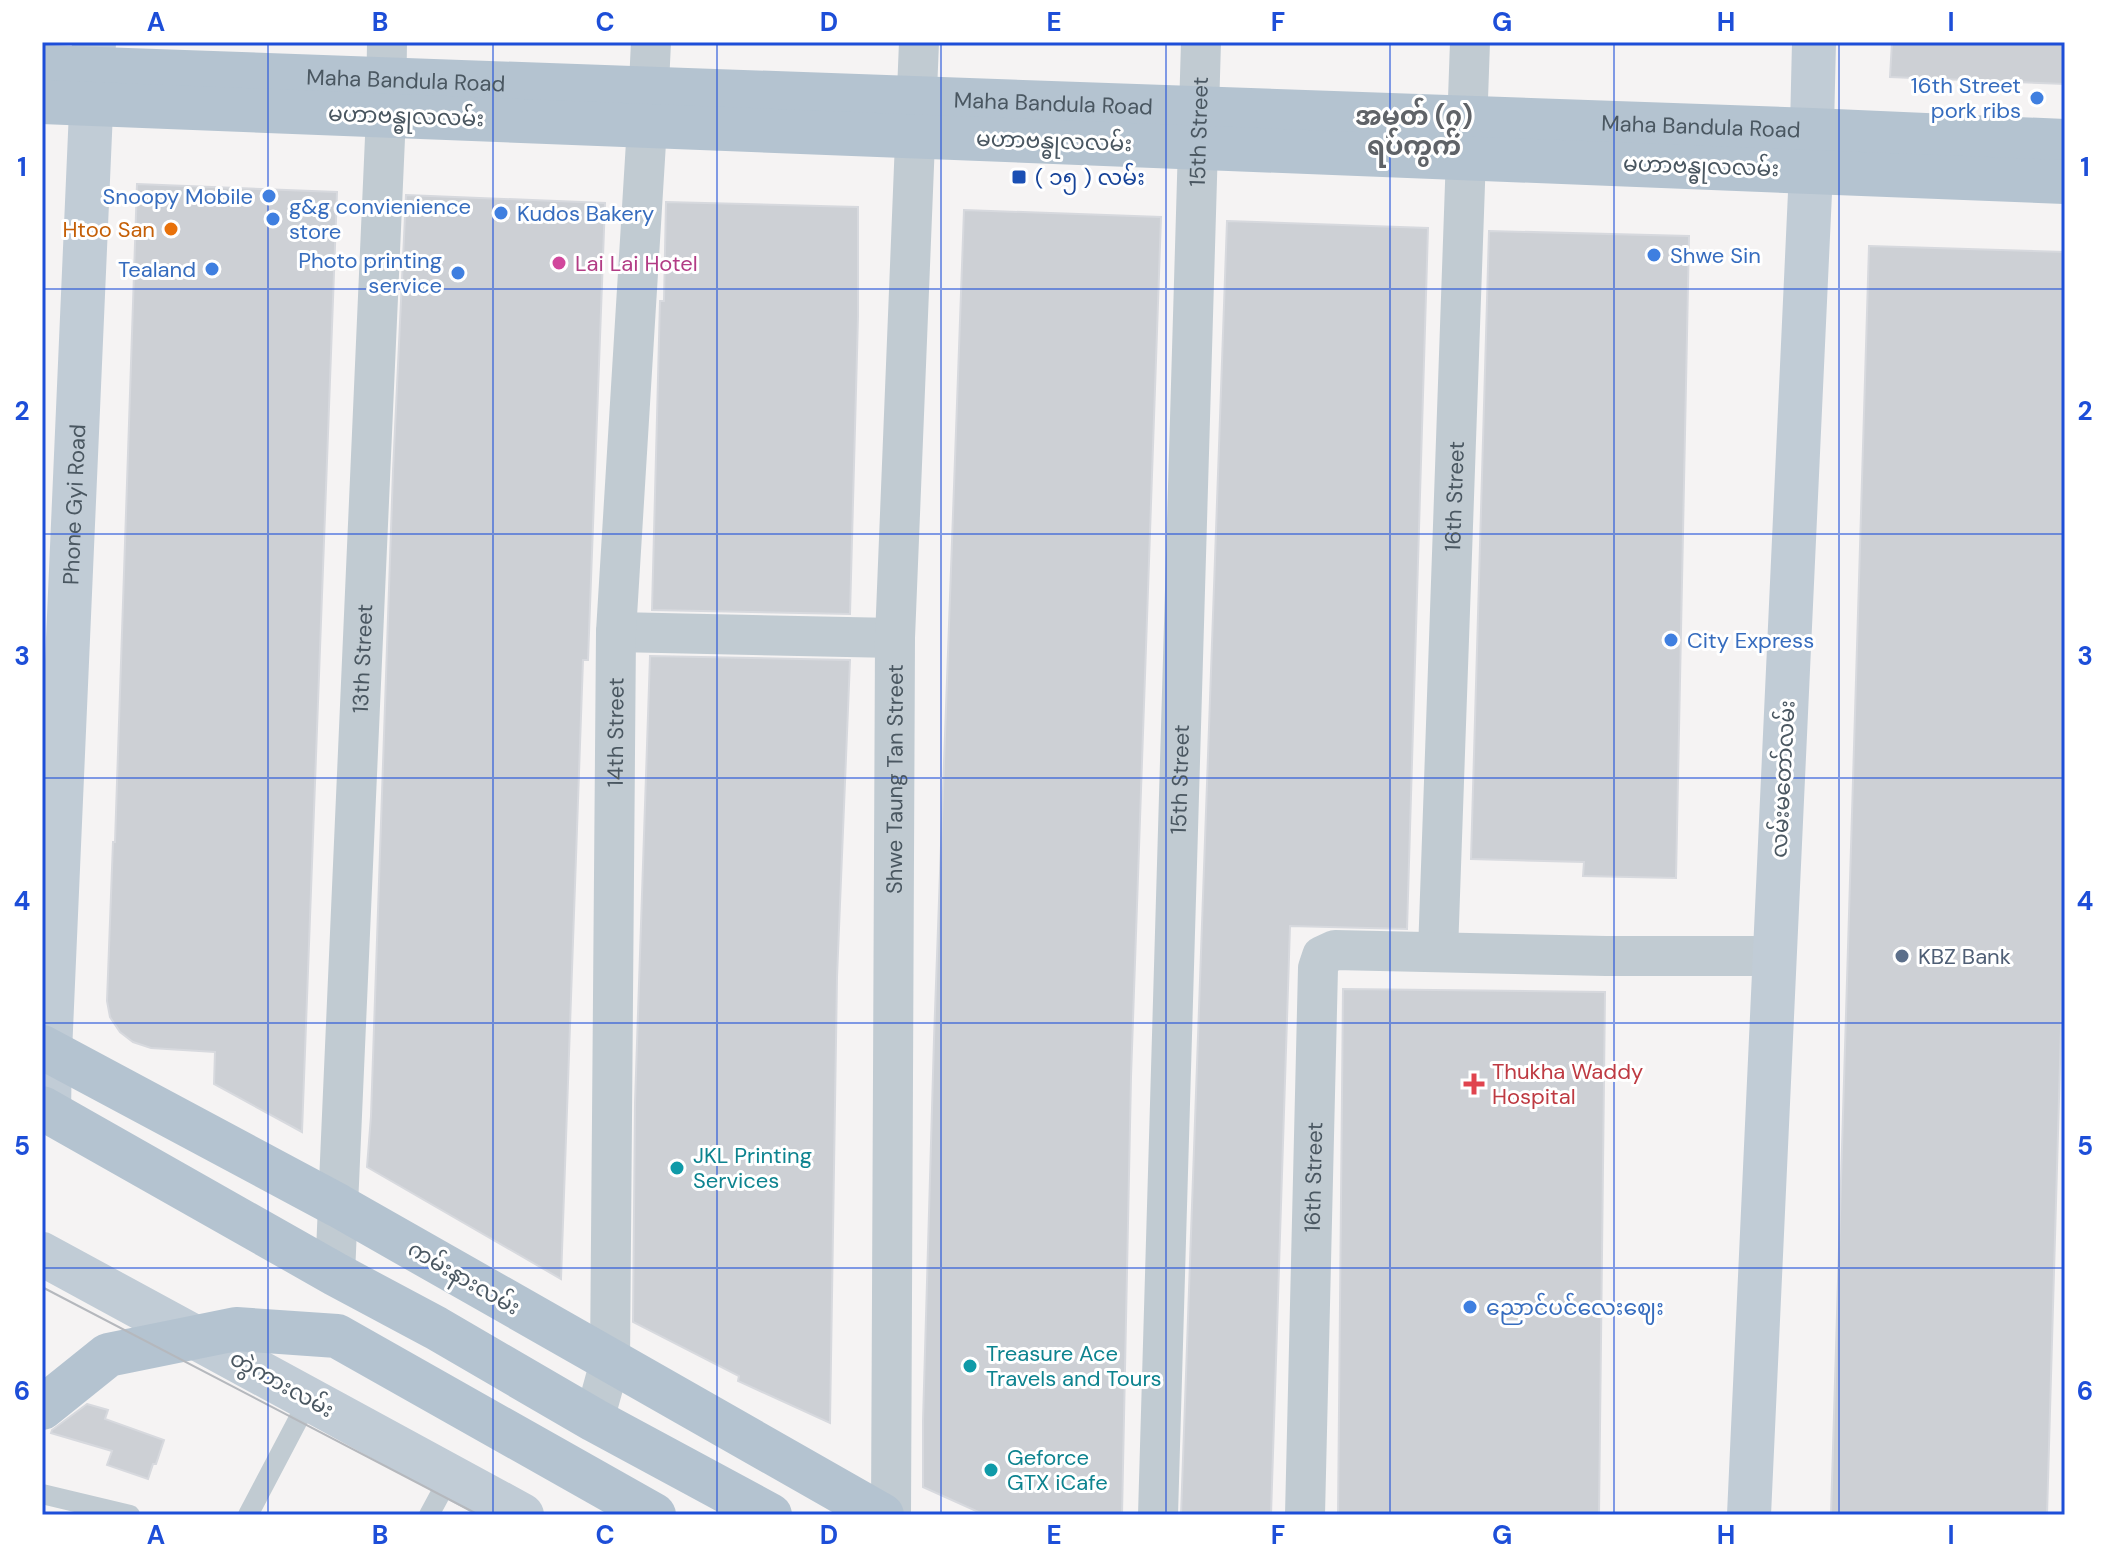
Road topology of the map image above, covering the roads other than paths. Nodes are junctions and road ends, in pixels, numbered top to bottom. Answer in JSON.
{"nodes":[{"id":1,"x":44,"y":42,"type":"edge"},
{"id":2,"x":651,"y":42,"type":"edge"},
{"id":3,"x":919,"y":42,"type":"edge"},
{"id":4,"x":1201,"y":42,"type":"edge"},
{"id":5,"x":1470,"y":42,"type":"edge"},
{"id":6,"x":1814,"y":42,"type":"edge"},
{"id":7,"x":42,"y":67,"type":"edge"},
{"id":8,"x":93,"y":72,"type":"edge"},
{"id":9,"x":386,"y":79,"type":"edge"},
{"id":10,"x":42,"y":90,"type":"edge"},
{"id":11,"x":42,"y":102,"type":"edge"},
{"id":12,"x":648,"y":107,"type":"junction"},
{"id":13,"x":916,"y":117,"type":"junction"},
{"id":14,"x":1198,"y":128,"type":"junction"},
{"id":15,"x":1468,"y":138,"type":"junction"},
{"id":16,"x":2065,"y":141,"type":"edge"},
{"id":17,"x":1812,"y":150,"type":"junction"},
{"id":18,"x":2065,"y":182,"type":"edge"},
{"id":19,"x":616,"y":632,"type":"junction"},
{"id":20,"x":895,"y":638,"type":"junction"},
{"id":21,"x":1438,"y":952,"type":"junction"},
{"id":22,"x":1774,"y":956,"type":"junction"},
{"id":23,"x":46,"y":1050,"type":"edge"},
{"id":24,"x":46,"y":1110,"type":"edge"},
{"id":25,"x":339,"y":1206,"type":"junction"},
{"id":26,"x":42,"y":1254,"type":"edge"},
{"id":27,"x":335,"y":1274,"type":"junction"},
{"id":28,"x":610,"y":1362,"type":"junction"},
{"id":29,"x":309,"y":1399,"type":"junction"},
{"id":30,"x":42,"y":1408,"type":"edge"},
{"id":31,"x":594,"y":1420,"type":"junction"},
{"id":32,"x":450,"y":1476,"type":"junction"},
{"id":33,"x":42,"y":1494,"type":"edge"},
{"id":34,"x":130,"y":1515,"type":"edge"},
{"id":35,"x":248,"y":1515,"type":"edge"},
{"id":36,"x":429,"y":1515,"type":"edge"},
{"id":37,"x":522,"y":1515,"type":"edge"},
{"id":38,"x":654,"y":1515,"type":"edge"},
{"id":39,"x":770,"y":1515,"type":"edge"},
{"id":40,"x":882,"y":1515,"type":"edge"},
{"id":41,"x":891,"y":1515,"type":"edge"},
{"id":42,"x":1158,"y":1515,"type":"edge"},
{"id":43,"x":1305,"y":1515,"type":"edge"},
{"id":44,"x":1749,"y":1515,"type":"edge"}],
"edges":[{"from":1,"to":10,"type":"main road"},
{"from":2,"to":12,"type":"street","name":"14th Street"},
{"from":3,"to":13,"type":"street","name":"Shwe Taung Tan Street"},
{"from":4,"to":14,"type":"street","name":"15th Street"},
{"from":5,"to":15,"type":"street","name":"16th Street"},
{"from":6,"to":17,"type":"main road","name":"လမ်းမတော်လမ်း"},
{"from":7,"to":8,"type":"main road"},
{"from":8,"to":9,"type":"main road","name":"မဟာဗန္ဓုလလမ်း"},
{"from":8,"to":11,"type":"main road","name":"မဟာဗန္ဓုလလမ်း"},
{"from":8,"to":23,"type":"main road","name":"Phone Gyi Road"},
{"from":9,"to":12,"type":"main road","name":"မဟာဗန္ဓုလလမ်း"},
{"from":9,"to":25,"type":"street","name":"13th Street"},
{"from":12,"to":13,"type":"main road","name":"မဟာဗန္ဓုလလမ်း"},
{"from":12,"to":19,"type":"street","name":"14th Street"},
{"from":13,"to":14,"type":"main road","name":"မဟာဗန္ဓုလလမ်း"},
{"from":13,"to":20,"type":"street","name":"Shwe Taung Tan Street"},
{"from":14,"to":15,"type":"main road","name":"မဟာဗန္ဓုလလမ်း"},
{"from":14,"to":42,"type":"street","name":"15th Street"},
{"from":15,"to":17,"type":"main road","name":"မဟာဗန္ဓုလလမ်း"},
{"from":15,"to":21,"type":"street","name":"16th Street"},
{"from":16,"to":17,"type":"main road","name":"Maha Bandula Road"},
{"from":17,"to":18,"type":"main road","name":"မဟာဗန္ဓုလလမ်း"},
{"from":17,"to":22,"type":"main road","name":"လမ်းမတော်လမ်း"},
{"from":19,"to":20,"type":"street"},
{"from":19,"to":28,"type":"street","name":"14th Street"},
{"from":20,"to":41,"type":"street","name":"Shwe Taung Tan Street"},
{"from":21,"to":22,"type":"street","name":"16th Street"},
{"from":21,"to":43,"type":"street","name":"16th Street"},
{"from":22,"to":44,"type":"main road","name":"လမ်းမတော်လမ်း"},
{"from":23,"to":24,"type":"main road","name":"Phone Gyi Road"},
{"from":23,"to":25,"type":"main road","name":"ကမ်းနားလမ်း"},
{"from":24,"to":27,"type":"main road"},
{"from":25,"to":27,"type":"street","name":"13th Street"},
{"from":25,"to":28,"type":"main road","name":"ကမ်းနားလမ်း"},
{"from":26,"to":29,"type":"main road","name":"တွဲကားလမ်း"},
{"from":27,"to":31,"type":"main road"},
{"from":28,"to":31,"type":"street","name":"14th Street"},
{"from":28,"to":40,"type":"main road","name":"ကမ်းနားလမ်း"},
{"from":29,"to":32,"type":"main road","name":"တွဲကားလမ်း"},
{"from":29,"to":35,"type":"lane"},
{"from":30,"to":38,"type":"main road"},
{"from":31,"to":39,"type":"main road"},
{"from":32,"to":36,"type":"lane"},
{"from":32,"to":37,"type":"main road","name":"တွဲကားလမ်း"},
{"from":33,"to":34,"type":"lane"}]}
